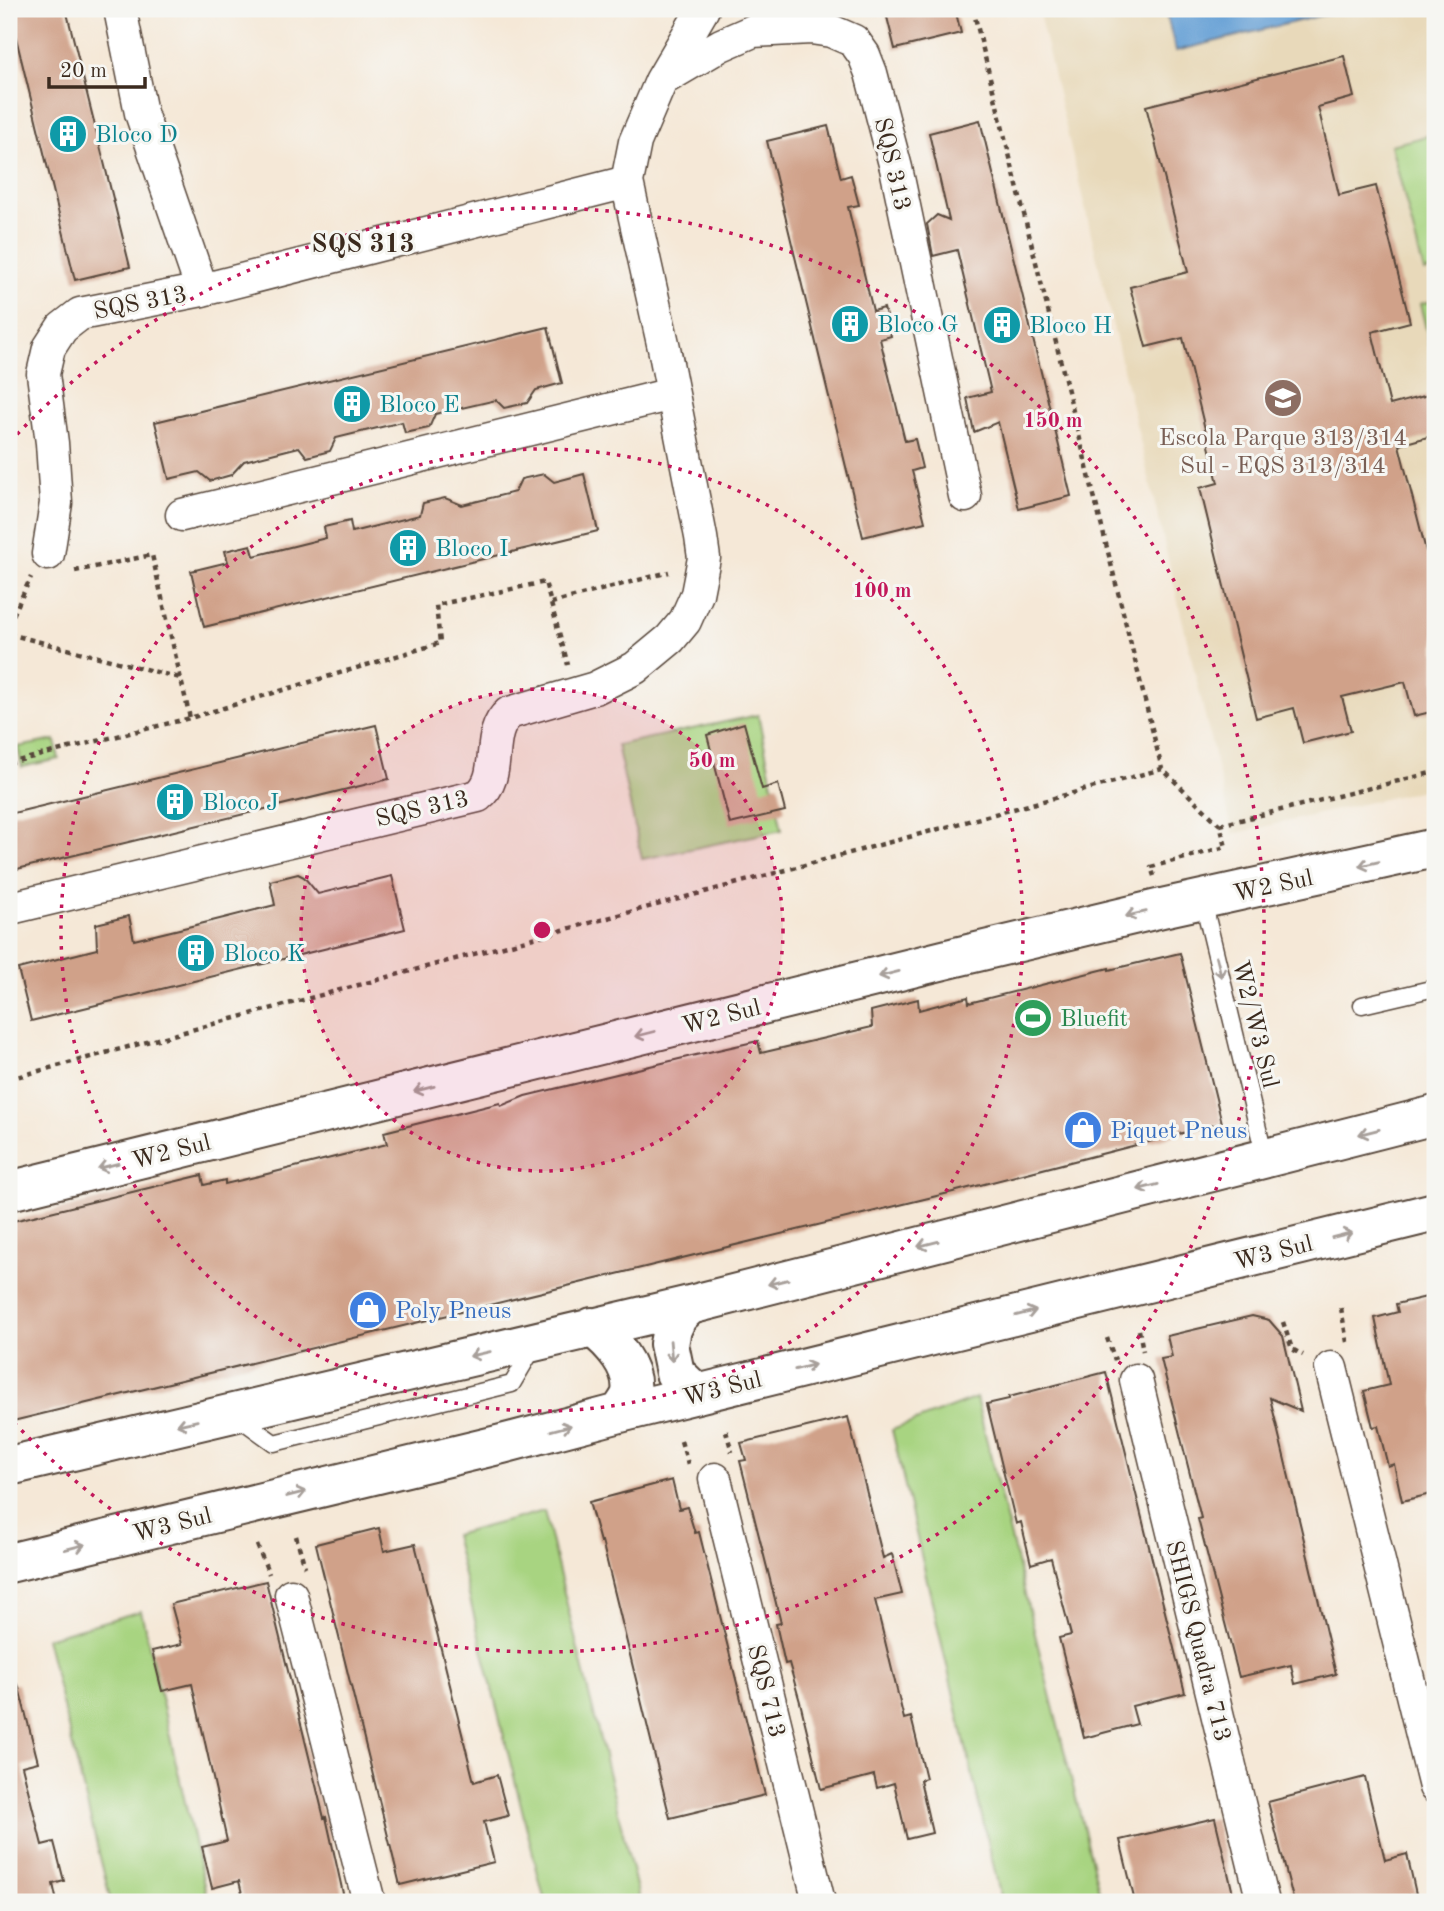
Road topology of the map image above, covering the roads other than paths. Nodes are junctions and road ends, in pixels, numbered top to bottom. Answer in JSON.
{"nodes":[{"id":1,"x":120,"y":9,"type":"edge"},
{"id":2,"x":704,"y":9,"type":"edge"},
{"id":3,"x":661,"y":81,"type":"junction"},
{"id":4,"x":627,"y":182,"type":"junction"},
{"id":5,"x":202,"y":290,"type":"junction"},
{"id":6,"x":672,"y":394,"type":"junction"},
{"id":7,"x":965,"y":496,"type":"dead end"},
{"id":8,"x":182,"y":515,"type":"dead end"},
{"id":9,"x":54,"y":568,"type":"road end"},
{"id":10,"x":1435,"y":848,"type":"edge"},
{"id":11,"x":1203,"y":901,"type":"junction"},
{"id":12,"x":15,"y":907,"type":"dead end"},
{"id":13,"x":1435,"y":988,"type":"edge"},
{"id":14,"x":1362,"y":1005,"type":"dead end"},
{"id":15,"x":1435,"y":1115,"type":"edge"},
{"id":16,"x":1265,"y":1158,"type":"junction"},
{"id":17,"x":9,"y":1191,"type":"edge"},
{"id":18,"x":1435,"y":1212,"type":"edge"},
{"id":19,"x":690,"y":1305,"type":"junction"},
{"id":20,"x":592,"y":1327,"type":"junction"},
{"id":21,"x":1331,"y":1368,"type":"dead end"},
{"id":22,"x":1136,"y":1380,"type":"dead end"},
{"id":23,"x":697,"y":1394,"type":"junction"},
{"id":24,"x":620,"y":1413,"type":"junction"},
{"id":25,"x":9,"y":1465,"type":"edge"},
{"id":26,"x":715,"y":1479,"type":"dead end"},
{"id":27,"x":9,"y":1563,"type":"edge"},
{"id":28,"x":291,"y":1595,"type":"dead end"},
{"id":29,"x":1435,"y":1787,"type":"edge"},
{"id":30,"x":369,"y":1902,"type":"edge"},
{"id":31,"x":820,"y":1902,"type":"edge"},
{"id":32,"x":1263,"y":1902,"type":"edge"}],
"edges":[{"from":1,"to":5,"type":"street","name":"SQS 313"},
{"from":2,"to":3,"type":"street","name":"SQS 313"},
{"from":3,"to":4,"type":"street","name":"SQS 313"},
{"from":3,"to":7,"type":"street","name":"SQS 313"},
{"from":4,"to":5,"type":"street","name":"SQS 313"},
{"from":4,"to":6,"type":"street","name":"SQS 313"},
{"from":5,"to":9,"type":"street","name":"SQS 313"},
{"from":6,"to":8,"type":"street"},
{"from":6,"to":12,"type":"street","name":"SQS 313"},
{"from":10,"to":11,"type":"main road","name":"W2 Sul","one_way":true},
{"from":11,"to":16,"type":"lane","name":"W2/W3 Sul","one_way":true},
{"from":11,"to":17,"type":"main road","name":"W2 Sul","one_way":true},
{"from":13,"to":14,"type":"lane"},
{"from":15,"to":16,"type":"main road","one_way":true},
{"from":16,"to":19,"type":"main road","one_way":true},
{"from":23,"to":18,"type":"main road","name":"W3 Sul","one_way":true},
{"from":19,"to":20,"type":"main road"},
{"from":19,"to":23,"type":"main road","one_way":true},
{"from":20,"to":24,"type":"main road"},
{"from":20,"to":25,"type":"main road","one_way":true},
{"from":21,"to":29,"type":"street"},
{"from":22,"to":32,"type":"street","name":"SHIGS Quadra 713"},
{"from":23,"to":24,"type":"main road","name":"W3 Sul"},
{"from":27,"to":24,"type":"main road","name":"W3 Sul","one_way":true},
{"from":26,"to":31,"type":"street","name":"SQS 713"},
{"from":28,"to":30,"type":"street"}]}
